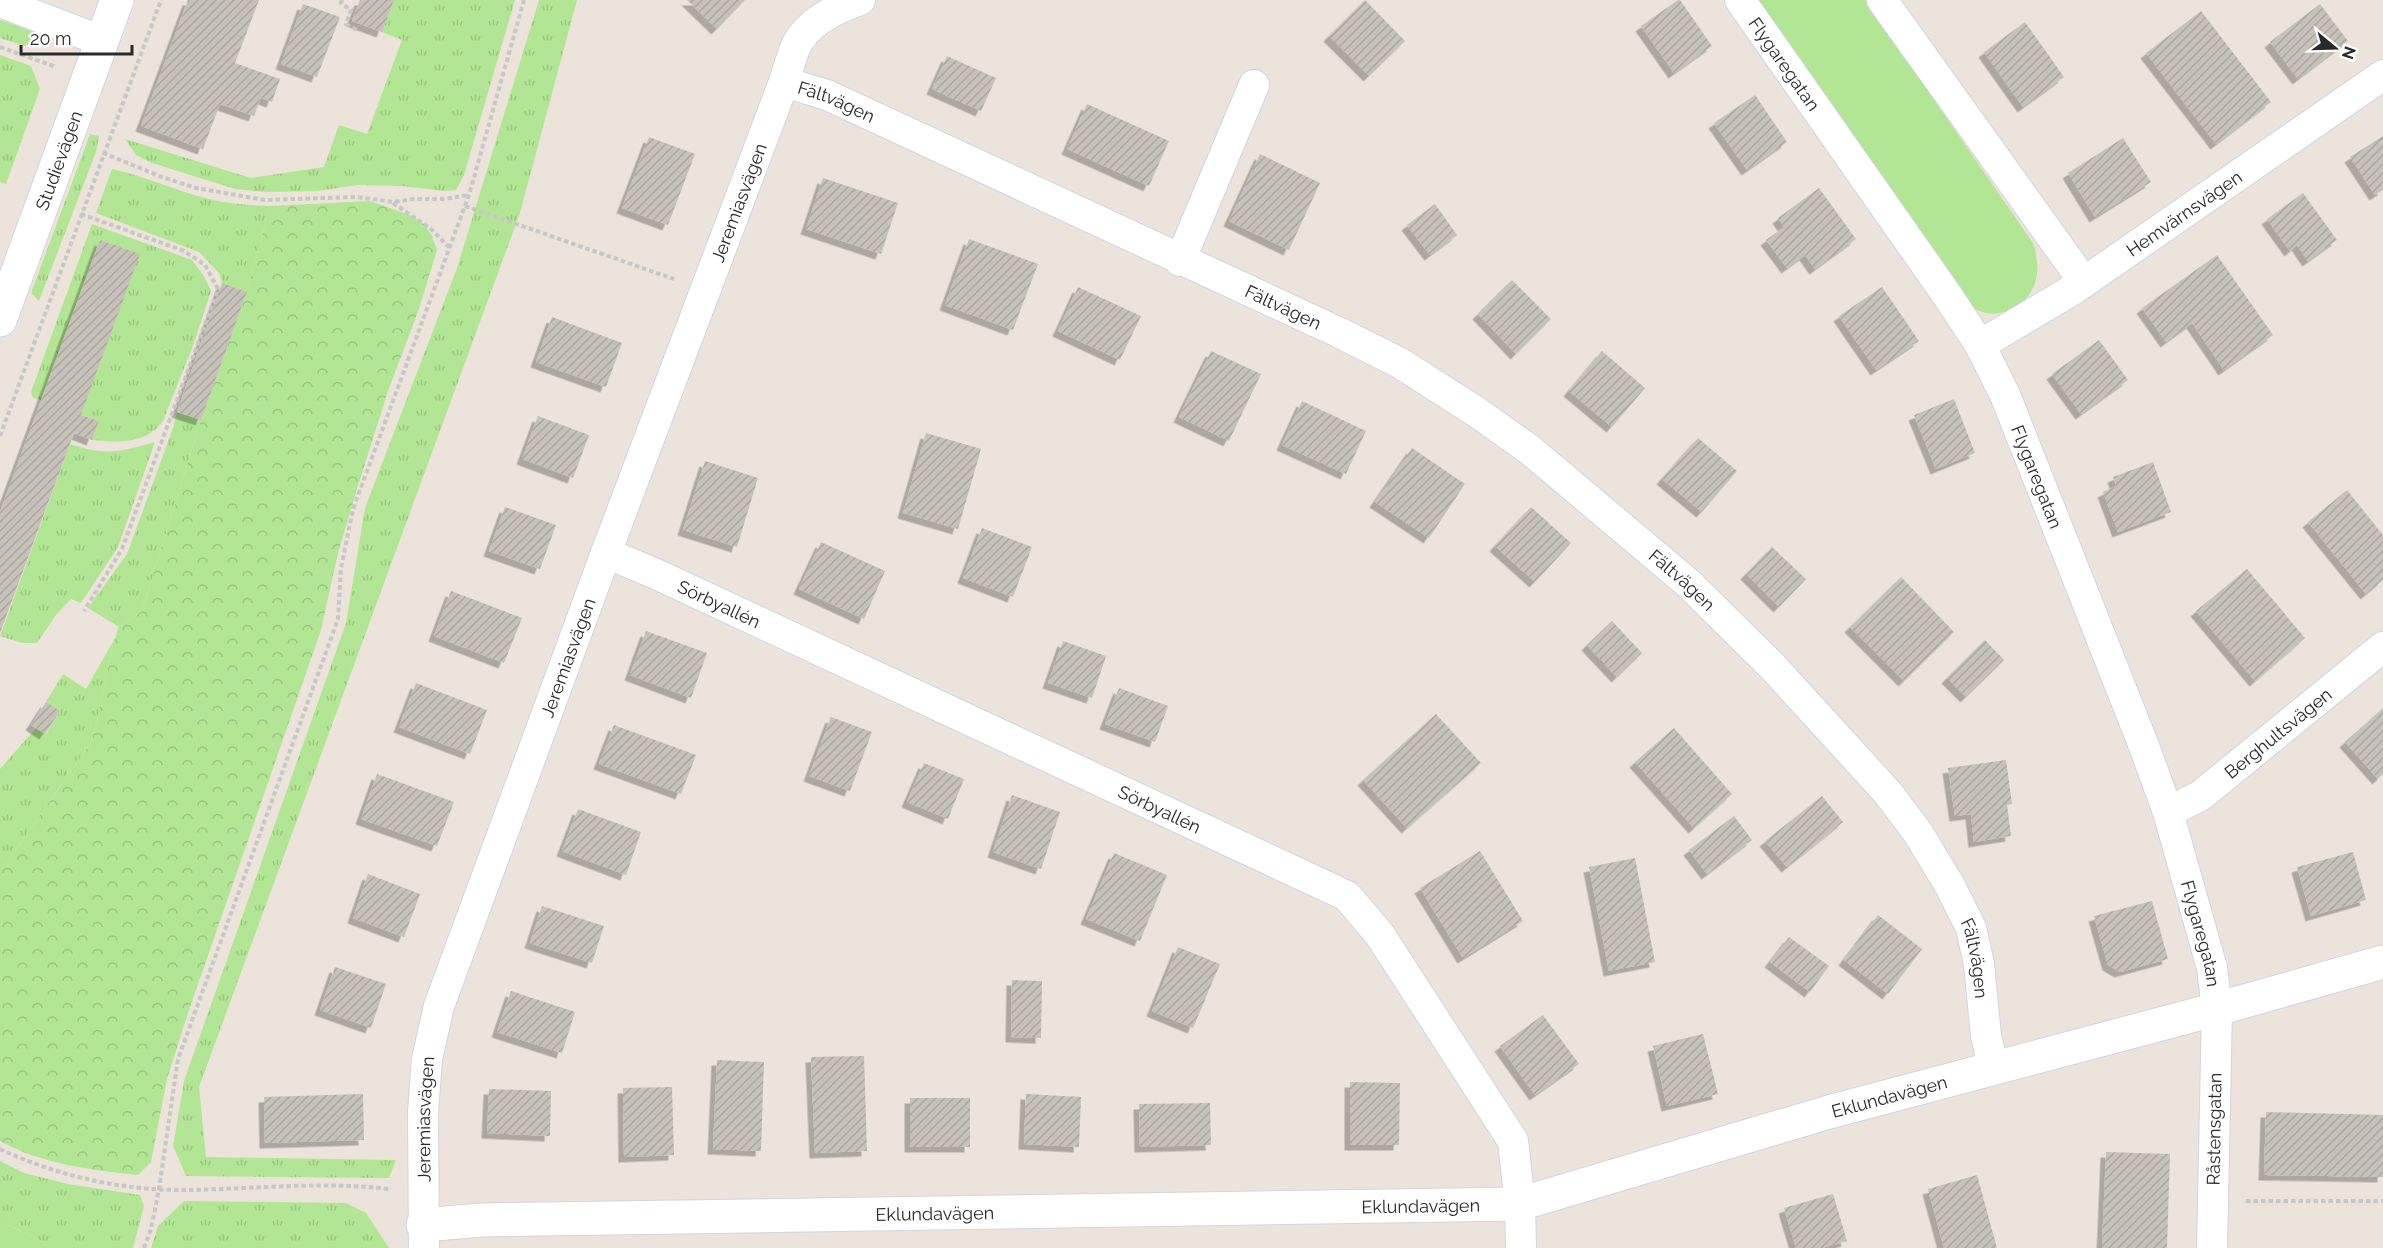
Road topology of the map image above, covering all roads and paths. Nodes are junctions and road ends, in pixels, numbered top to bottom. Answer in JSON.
{"nodes":[{"id":1,"x":117,"y":0,"type":"edge"},
{"id":2,"x":161,"y":0,"type":"edge"},
{"id":3,"x":342,"y":0,"type":"edge"},
{"id":4,"x":524,"y":0,"type":"edge"},
{"id":5,"x":860,"y":0,"type":"edge"},
{"id":6,"x":1740,"y":0,"type":"edge"},
{"id":7,"x":1882,"y":0,"type":"edge"},
{"id":8,"x":0,"y":2,"type":"edge"},
{"id":9,"x":357,"y":30,"type":"dead end"},
{"id":10,"x":102,"y":41,"type":"junction"},
{"id":11,"x":2383,"y":75,"type":"edge"},
{"id":12,"x":784,"y":82,"type":"junction"},
{"id":13,"x":1254,"y":85,"type":"dead end"},
{"id":14,"x":103,"y":153,"type":"junction"},
{"id":15,"x":469,"y":195,"type":"junction"},
{"id":16,"x":393,"y":202,"type":"junction"},
{"id":17,"x":465,"y":206,"type":"junction"},
{"id":18,"x":81,"y":214,"type":"junction"},
{"id":19,"x":450,"y":248,"type":"junction"},
{"id":20,"x":1180,"y":261,"type":"junction"},
{"id":21,"x":2084,"y":282,"type":"junction"},
{"id":22,"x":705,"y":290,"type":"junction"},
{"id":23,"x":0,"y":320,"type":"edge"},
{"id":24,"x":1980,"y":345,"type":"junction"},
{"id":25,"x":0,"y":436,"type":"edge"},
{"id":26,"x":606,"y":553,"type":"junction"},
{"id":27,"x":84,"y":611,"type":"dead end"},
{"id":28,"x":2383,"y":647,"type":"edge"},
{"id":29,"x":2168,"y":812,"type":"junction"},
{"id":30,"x":2383,"y":962,"type":"edge"},
{"id":31,"x":2217,"y":1009,"type":"junction"},
{"id":32,"x":1994,"y":1069,"type":"junction"},
{"id":33,"x":0,"y":1149,"type":"edge"},
{"id":34,"x":159,"y":1189,"type":"junction"},
{"id":35,"x":2213,"y":1200,"type":"junction"},
{"id":36,"x":2383,"y":1201,"type":"edge"},
{"id":37,"x":1520,"y":1204,"type":"junction"},
{"id":38,"x":423,"y":1222,"type":"edge"},
{"id":39,"x":144,"y":1248,"type":"edge"},
{"id":40,"x":1521,"y":1248,"type":"edge"},
{"id":41,"x":2212,"y":1248,"type":"edge"}],
"edges":[{"from":1,"to":10,"type":"street","name":"Studievägen"},
{"from":2,"to":14,"type":"path"},
{"from":3,"to":9,"type":"path"},
{"from":4,"to":15,"type":"path"},
{"from":5,"to":12,"type":"street","name":"Jeremiasvägen"},
{"from":6,"to":24,"type":"street","name":"Flygaregatan"},
{"from":7,"to":21,"type":"street"},
{"from":8,"to":10,"type":"street"},
{"from":10,"to":23,"type":"street","name":"Studievägen"},
{"from":11,"to":21,"type":"street","name":"Hemvärnsvägen"},
{"from":12,"to":20,"type":"street","name":"Fältvägen"},
{"from":12,"to":22,"type":"street","name":"Jeremiasvägen"},
{"from":13,"to":20,"type":"street"},
{"from":14,"to":16,"type":"path"},
{"from":14,"to":18,"type":"path"},
{"from":15,"to":16,"type":"path"},
{"from":15,"to":17,"type":"path"},
{"from":16,"to":19,"type":"path"},
{"from":17,"to":19,"type":"path"},
{"from":17,"to":22,"type":"path"},
{"from":18,"to":25,"type":"path"},
{"from":18,"to":27,"type":"path"},
{"from":19,"to":34,"type":"path"},
{"from":20,"to":32,"type":"street","name":"Fältvägen"},
{"from":21,"to":24,"type":"street","name":"Hemvärnsvägen"},
{"from":22,"to":26,"type":"street","name":"Jeremiasvägen"},
{"from":24,"to":29,"type":"street","name":"Flygaregatan"},
{"from":26,"to":37,"type":"street","name":"Sörbyallén"},
{"from":26,"to":38,"type":"street","name":"Jeremiasvägen"},
{"from":28,"to":29,"type":"street","name":"Berghultsvägen"},
{"from":29,"to":31,"type":"street","name":"Flygaregatan"},
{"from":30,"to":31,"type":"street","name":"Eklundavägen"},
{"from":31,"to":32,"type":"street","name":"Eklundavägen"},
{"from":31,"to":35,"type":"street","name":"Råstensgatan"},
{"from":32,"to":37,"type":"street","name":"Eklundavägen"},
{"from":33,"to":34,"type":"path"},
{"from":34,"to":38,"type":"path"},
{"from":34,"to":39,"type":"path"},
{"from":35,"to":36,"type":"path"},
{"from":35,"to":41,"type":"street","name":"Råstensgatan"},
{"from":37,"to":38,"type":"street","name":"Eklundavägen"},
{"from":37,"to":40,"type":"street","name":"Sörbyallén"}]}
